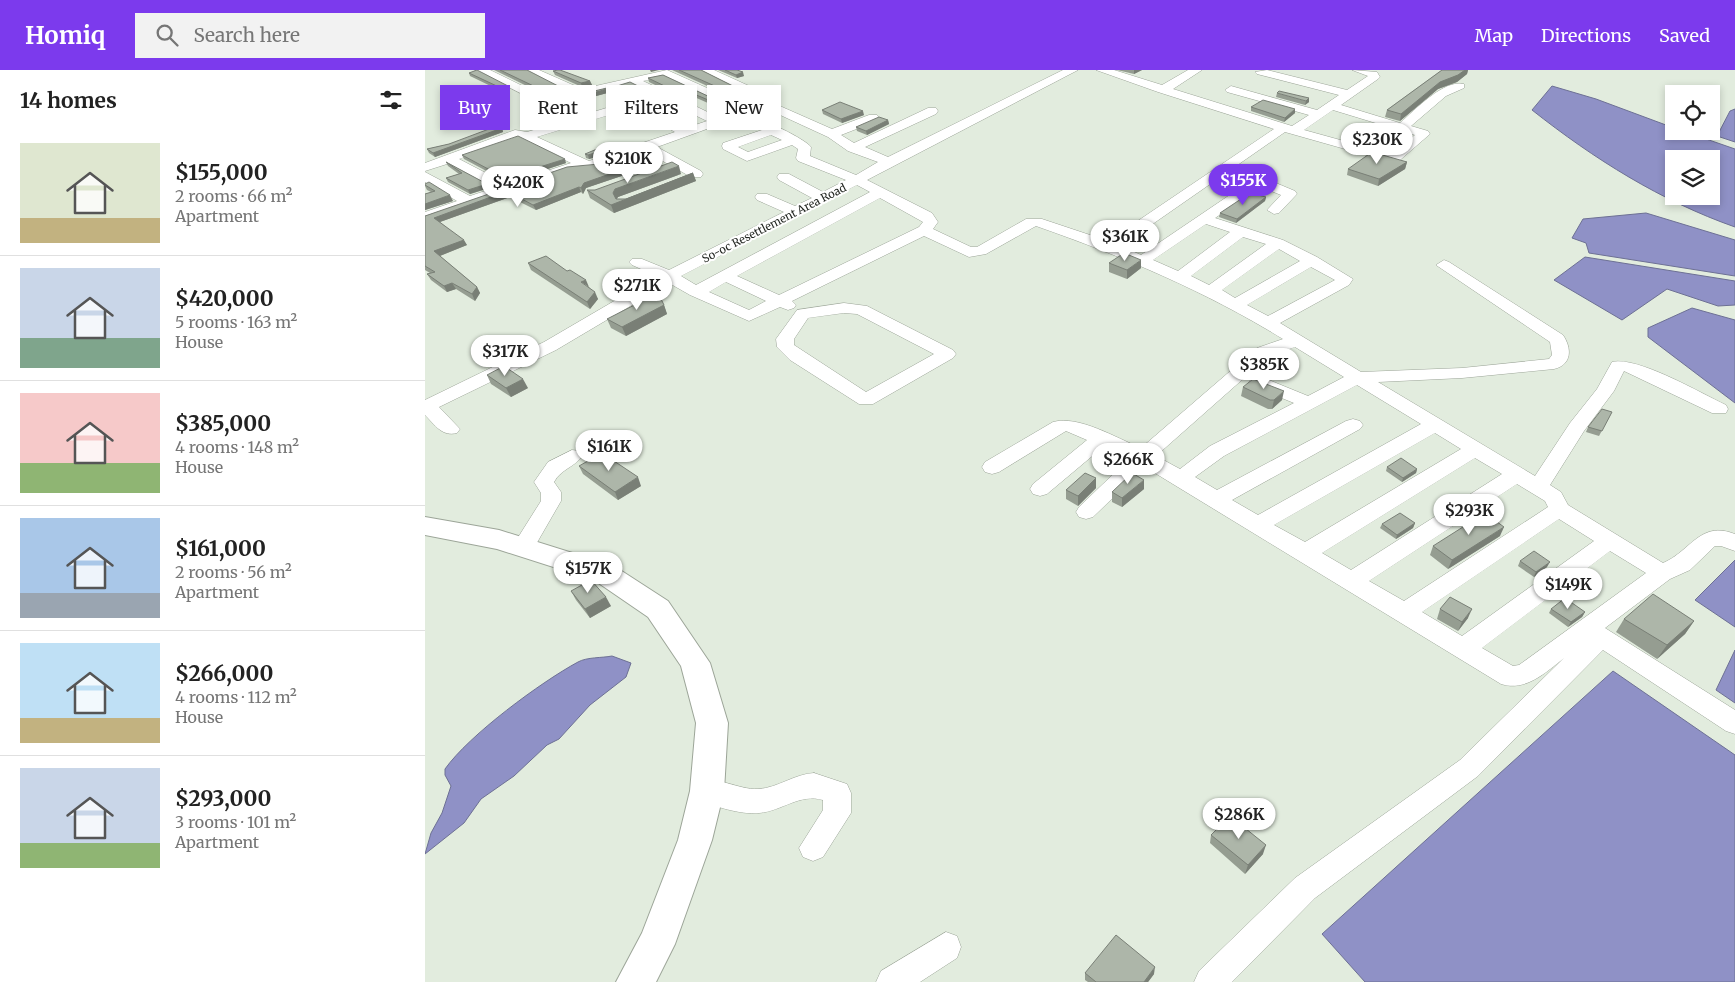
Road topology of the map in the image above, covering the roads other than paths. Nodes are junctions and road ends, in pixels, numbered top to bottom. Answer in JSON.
{"nodes":[{"id":1,"x":481,"y":70,"type":"edge"},
{"id":2,"x":530,"y":70,"type":"edge"},
{"id":3,"x":623,"y":70,"type":"edge"},
{"id":4,"x":705,"y":70,"type":"edge"},
{"id":5,"x":1072,"y":70,"type":"edge"},
{"id":6,"x":1103,"y":70,"type":"edge"},
{"id":7,"x":1178,"y":70,"type":"edge"},
{"id":8,"x":1358,"y":70,"type":"edge"},
{"id":9,"x":669,"y":71,"type":"edge"},
{"id":10,"x":1193,"y":72,"type":"edge"},
{"id":11,"x":1261,"y":72,"type":"dead end"},
{"id":12,"x":1312,"y":72,"type":"dead end"},
{"id":13,"x":637,"y":80,"type":"junction"},
{"id":14,"x":564,"y":85,"type":"edge"},
{"id":15,"x":737,"y":85,"type":"edge"},
{"id":16,"x":1258,"y":85,"type":"dead end"},
{"id":17,"x":1362,"y":85,"type":"junction"},
{"id":18,"x":1461,"y":86,"type":"dead end"},
{"id":19,"x":520,"y":90,"type":"edge"},
{"id":20,"x":596,"y":90,"type":"edge"},
{"id":21,"x":707,"y":90,"type":"edge"},
{"id":22,"x":1163,"y":90,"type":"junction"},
{"id":23,"x":1231,"y":90,"type":"dead end"},
{"id":24,"x":1277,"y":90,"type":"edge"},
{"id":25,"x":1349,"y":94,"type":"junction"},
{"id":26,"x":1315,"y":99,"type":"dead end"},
{"id":27,"x":1334,"y":105,"type":"junction"},
{"id":28,"x":932,"y":110,"type":"dead end"},
{"id":29,"x":606,"y":111,"type":"edge"},
{"id":30,"x":781,"y":111,"type":"edge"},
{"id":31,"x":1319,"y":114,"type":"junction"},
{"id":32,"x":707,"y":116,"type":"edge"},
{"id":33,"x":873,"y":118,"type":"edge"},
{"id":34,"x":707,"y":125,"type":"edge"},
{"id":35,"x":1404,"y":126,"type":"junction"},
{"id":36,"x":682,"y":130,"type":"edge"},
{"id":37,"x":773,"y":130,"type":"joint"},
{"id":38,"x":1288,"y":130,"type":"junction"},
{"id":39,"x":686,"y":132,"type":"junction"},
{"id":40,"x":522,"y":134,"type":"junction"},
{"id":41,"x":832,"y":134,"type":"junction"},
{"id":42,"x":794,"y":140,"type":"junction"},
{"id":43,"x":647,"y":147,"type":"junction"},
{"id":44,"x":853,"y":148,"type":"junction"},
{"id":45,"x":448,"y":159,"type":"junction"},
{"id":46,"x":888,"y":162,"type":"junction"},
{"id":47,"x":676,"y":163,"type":"junction"},
{"id":48,"x":589,"y":166,"type":"junction"},
{"id":49,"x":425,"y":167,"type":"edge"},
{"id":50,"x":529,"y":168,"type":"edge"},
{"id":51,"x":1226,"y":168,"type":"junction"},
{"id":52,"x":659,"y":169,"type":"edge"},
{"id":53,"x":543,"y":174,"type":"junction"},
{"id":54,"x":425,"y":176,"type":"edge"},
{"id":55,"x":784,"y":177,"type":"dead end"},
{"id":56,"x":857,"y":180,"type":"junction"},
{"id":57,"x":678,"y":181,"type":"edge"},
{"id":58,"x":1260,"y":181,"type":"junction"},
{"id":59,"x":505,"y":188,"type":"junction"},
{"id":60,"x":880,"y":192,"type":"junction"},
{"id":61,"x":763,"y":198,"type":"dead end"},
{"id":62,"x":823,"y":198,"type":"junction"},
{"id":63,"x":468,"y":201,"type":"junction"},
{"id":64,"x":1274,"y":210,"type":"dead end"},
{"id":65,"x":797,"y":212,"type":"junction"},
{"id":66,"x":426,"y":215,"type":"edge"},
{"id":67,"x":1204,"y":219,"type":"junction"},
{"id":68,"x":924,"y":230,"type":"junction"},
{"id":69,"x":1241,"y":231,"type":"junction"},
{"id":70,"x":1279,"y":244,"type":"junction"},
{"id":71,"x":1111,"y":247,"type":"junction"},
{"id":72,"x":1143,"y":260,"type":"junction"},
{"id":73,"x":1312,"y":260,"type":"junction"},
{"id":74,"x":637,"y":262,"type":"dead end"},
{"id":75,"x":1444,"y":265,"type":"dead end"},
{"id":76,"x":669,"y":276,"type":"junction"},
{"id":77,"x":725,"y":276,"type":"junction"},
{"id":78,"x":1180,"y":277,"type":"junction"},
{"id":79,"x":1211,"y":291,"type":"junction"},
{"id":80,"x":696,"y":292,"type":"junction"},
{"id":81,"x":781,"y":301,"type":"junction"},
{"id":82,"x":1235,"y":305,"type":"junction"},
{"id":83,"x":803,"y":314,"type":"junction"},
{"id":84,"x":1268,"y":323,"type":"junction"},
{"id":85,"x":1297,"y":340,"type":"junction"},
{"id":86,"x":1238,"y":374,"type":"junction"},
{"id":87,"x":1359,"y":377,"type":"junction"},
{"id":88,"x":1309,"y":404,"type":"junction"},
{"id":89,"x":426,"y":407,"type":"edge"},
{"id":90,"x":1719,"y":409,"type":"dead end"},
{"id":91,"x":1436,"y":424,"type":"junction"},
{"id":92,"x":1353,"y":425,"type":"dead end"},
{"id":93,"x":451,"y":430,"type":"dead end"},
{"id":94,"x":1101,"y":439,"type":"junction"},
{"id":95,"x":1476,"y":449,"type":"junction"},
{"id":96,"x":572,"y":456,"type":"dead end"},
{"id":97,"x":1143,"y":457,"type":"junction"},
{"id":98,"x":992,"y":467,"type":"dead end"},
{"id":99,"x":1517,"y":474,"type":"junction"},
{"id":100,"x":1181,"y":478,"type":"junction"},
{"id":101,"x":1538,"y":487,"type":"junction"},
{"id":102,"x":1040,"y":489,"type":"dead end"},
{"id":103,"x":1215,"y":500,"type":"junction"},
{"id":104,"x":1559,"y":509,"type":"junction"},
{"id":105,"x":1086,"y":512,"type":"dead end"},
{"id":106,"x":1257,"y":525,"type":"junction"},
{"id":107,"x":425,"y":526,"type":"edge"},
{"id":108,"x":1610,"y":540,"type":"junction"},
{"id":109,"x":1735,"y":543,"type":"edge"},
{"id":110,"x":523,"y":546,"type":"junction"},
{"id":111,"x":1304,"y":553,"type":"junction"},
{"id":112,"x":1662,"y":573,"type":"junction"},
{"id":113,"x":1351,"y":581,"type":"junction"},
{"id":114,"x":1404,"y":613,"type":"junction"},
{"id":115,"x":1594,"y":633,"type":"junction"},
{"id":116,"x":1464,"y":648,"type":"junction"},
{"id":117,"x":1735,"y":723,"type":"edge"},
{"id":118,"x":707,"y":791,"type":"junction"},
{"id":119,"x":813,"y":848,"type":"dead end"},
{"id":120,"x":946,"y":947,"type":"dead end"},
{"id":121,"x":635,"y":982,"type":"edge"},
{"id":122,"x":892,"y":982,"type":"edge"},
{"id":123,"x":1210,"y":982,"type":"edge"}],
"edges":[{"from":1,"to":19,"type":"street"},
{"from":2,"to":14,"type":"street"},
{"from":3,"to":13,"type":"street"},
{"from":4,"to":15,"type":"street"},
{"from":5,"to":46,"type":"street","name":"So-oc Resettlement Area Road"},
{"from":6,"to":22,"type":"street"},
{"from":7,"to":10,"type":"street"},
{"from":8,"to":17,"type":"street"},
{"from":9,"to":13,"type":"street"},
{"from":9,"to":21,"type":"street"},
{"from":10,"to":22,"type":"street"},
{"from":11,"to":25,"type":"street"},
{"from":12,"to":17,"type":"street"},
{"from":13,"to":20,"type":"street"},
{"from":13,"to":32,"type":"street"},
{"from":16,"to":24,"type":"street"},
{"from":17,"to":25,"type":"street"},
{"from":18,"to":35,"type":"street"},
{"from":22,"to":38,"type":"street"},
{"from":23,"to":31,"type":"street"},
{"from":25,"to":27,"type":"street"},
{"from":26,"to":27,"type":"street"},
{"from":27,"to":31,"type":"street"},
{"from":27,"to":35,"type":"street"},
{"from":28,"to":44,"type":"street"},
{"from":29,"to":40,"type":"street"},
{"from":30,"to":41,"type":"street"},
{"from":31,"to":38,"type":"street"},
{"from":33,"to":41,"type":"street"},
{"from":34,"to":39,"type":"street"},
{"from":35,"to":38,"type":"street"},
{"from":36,"to":39,"type":"street"},
{"from":37,"to":42,"type":"street"},
{"from":37,"to":42,"type":"street"},
{"from":38,"to":51,"type":"street"},
{"from":39,"to":43,"type":"street"},
{"from":40,"to":45,"type":"street"},
{"from":40,"to":48,"type":"street"},
{"from":41,"to":44,"type":"street"},
{"from":42,"to":56,"type":"street"},
{"from":43,"to":47,"type":"street"},
{"from":43,"to":48,"type":"street"},
{"from":44,"to":46,"type":"street"},
{"from":45,"to":49,"type":"street"},
{"from":45,"to":59,"type":"street"},
{"from":46,"to":56,"type":"street","name":"So-oc Resettlement Area Road"},
{"from":47,"to":52,"type":"street"},
{"from":47,"to":57,"type":"street"},
{"from":48,"to":53,"type":"street"},
{"from":50,"to":53,"type":"street"},
{"from":51,"to":58,"type":"street"},
{"from":51,"to":71,"type":"street"},
{"from":53,"to":59,"type":"street"},
{"from":54,"to":63,"type":"street"},
{"from":55,"to":62,"type":"street"},
{"from":56,"to":60,"type":"street"},
{"from":56,"to":62,"type":"street","name":"So-oc Resettlement Area Road"},
{"from":58,"to":64,"type":"street"},
{"from":58,"to":67,"type":"street"},
{"from":59,"to":63,"type":"street"},
{"from":60,"to":68,"type":"street"},
{"from":60,"to":77,"type":"street"},
{"from":61,"to":65,"type":"street"},
{"from":62,"to":65,"type":"street","name":"So-oc Resettlement Area Road"},
{"from":63,"to":66,"type":"street"},
{"from":65,"to":76,"type":"street","name":"So-oc Resettlement Area Road"},
{"from":67,"to":69,"type":"street"},
{"from":67,"to":72,"type":"street"},
{"from":68,"to":71,"type":"street"},
{"from":68,"to":81,"type":"street"},
{"from":69,"to":70,"type":"street"},
{"from":69,"to":78,"type":"street"},
{"from":70,"to":73,"type":"street"},
{"from":70,"to":79,"type":"street"},
{"from":71,"to":72,"type":"street"},
{"from":72,"to":78,"type":"street"},
{"from":73,"to":82,"type":"street"},
{"from":73,"to":84,"type":"street"},
{"from":74,"to":76,"type":"street"},
{"from":75,"to":87,"type":"street"},
{"from":76,"to":80,"type":"street"},
{"from":76,"to":89,"type":"street","name":"So-oc Resettlement Area Road"},
{"from":77,"to":80,"type":"street"},
{"from":77,"to":81,"type":"street"},
{"from":78,"to":79,"type":"street"},
{"from":79,"to":82,"type":"street"},
{"from":80,"to":81,"type":"street"},
{"from":81,"to":83,"type":"street"},
{"from":82,"to":84,"type":"street"},
{"from":83,"to":83,"type":"street"},
{"from":84,"to":85,"type":"street"},
{"from":85,"to":86,"type":"street"},
{"from":85,"to":87,"type":"street"},
{"from":86,"to":88,"type":"street"},
{"from":86,"to":97,"type":"street"},
{"from":87,"to":88,"type":"street"},
{"from":87,"to":91,"type":"street"},
{"from":88,"to":100,"type":"street"},
{"from":89,"to":93,"type":"street"},
{"from":90,"to":101,"type":"street"},
{"from":91,"to":95,"type":"street"},
{"from":91,"to":106,"type":"street"},
{"from":92,"to":103,"type":"street"},
{"from":94,"to":97,"type":"street"},
{"from":94,"to":98,"type":"street"},
{"from":94,"to":102,"type":"street"},
{"from":95,"to":99,"type":"street"},
{"from":95,"to":111,"type":"street"},
{"from":96,"to":110,"type":"street"},
{"from":97,"to":100,"type":"street"},
{"from":97,"to":105,"type":"street"},
{"from":99,"to":101,"type":"street"},
{"from":99,"to":113,"type":"street"},
{"from":100,"to":103,"type":"street"},
{"from":101,"to":104,"type":"street"},
{"from":103,"to":106,"type":"street"},
{"from":104,"to":108,"type":"street"},
{"from":104,"to":114,"type":"street"},
{"from":106,"to":111,"type":"street"},
{"from":107,"to":110,"type":"main road"},
{"from":108,"to":112,"type":"street"},
{"from":108,"to":116,"type":"street"},
{"from":109,"to":112,"type":"street"},
{"from":110,"to":118,"type":"main road"},
{"from":111,"to":113,"type":"street"},
{"from":112,"to":115,"type":"street"},
{"from":113,"to":114,"type":"street"},
{"from":114,"to":116,"type":"street"},
{"from":115,"to":116,"type":"street"},
{"from":115,"to":117,"type":"street"},
{"from":115,"to":123,"type":"street"},
{"from":118,"to":119,"type":"street"},
{"from":118,"to":121,"type":"main road"},
{"from":120,"to":122,"type":"street"}]}
